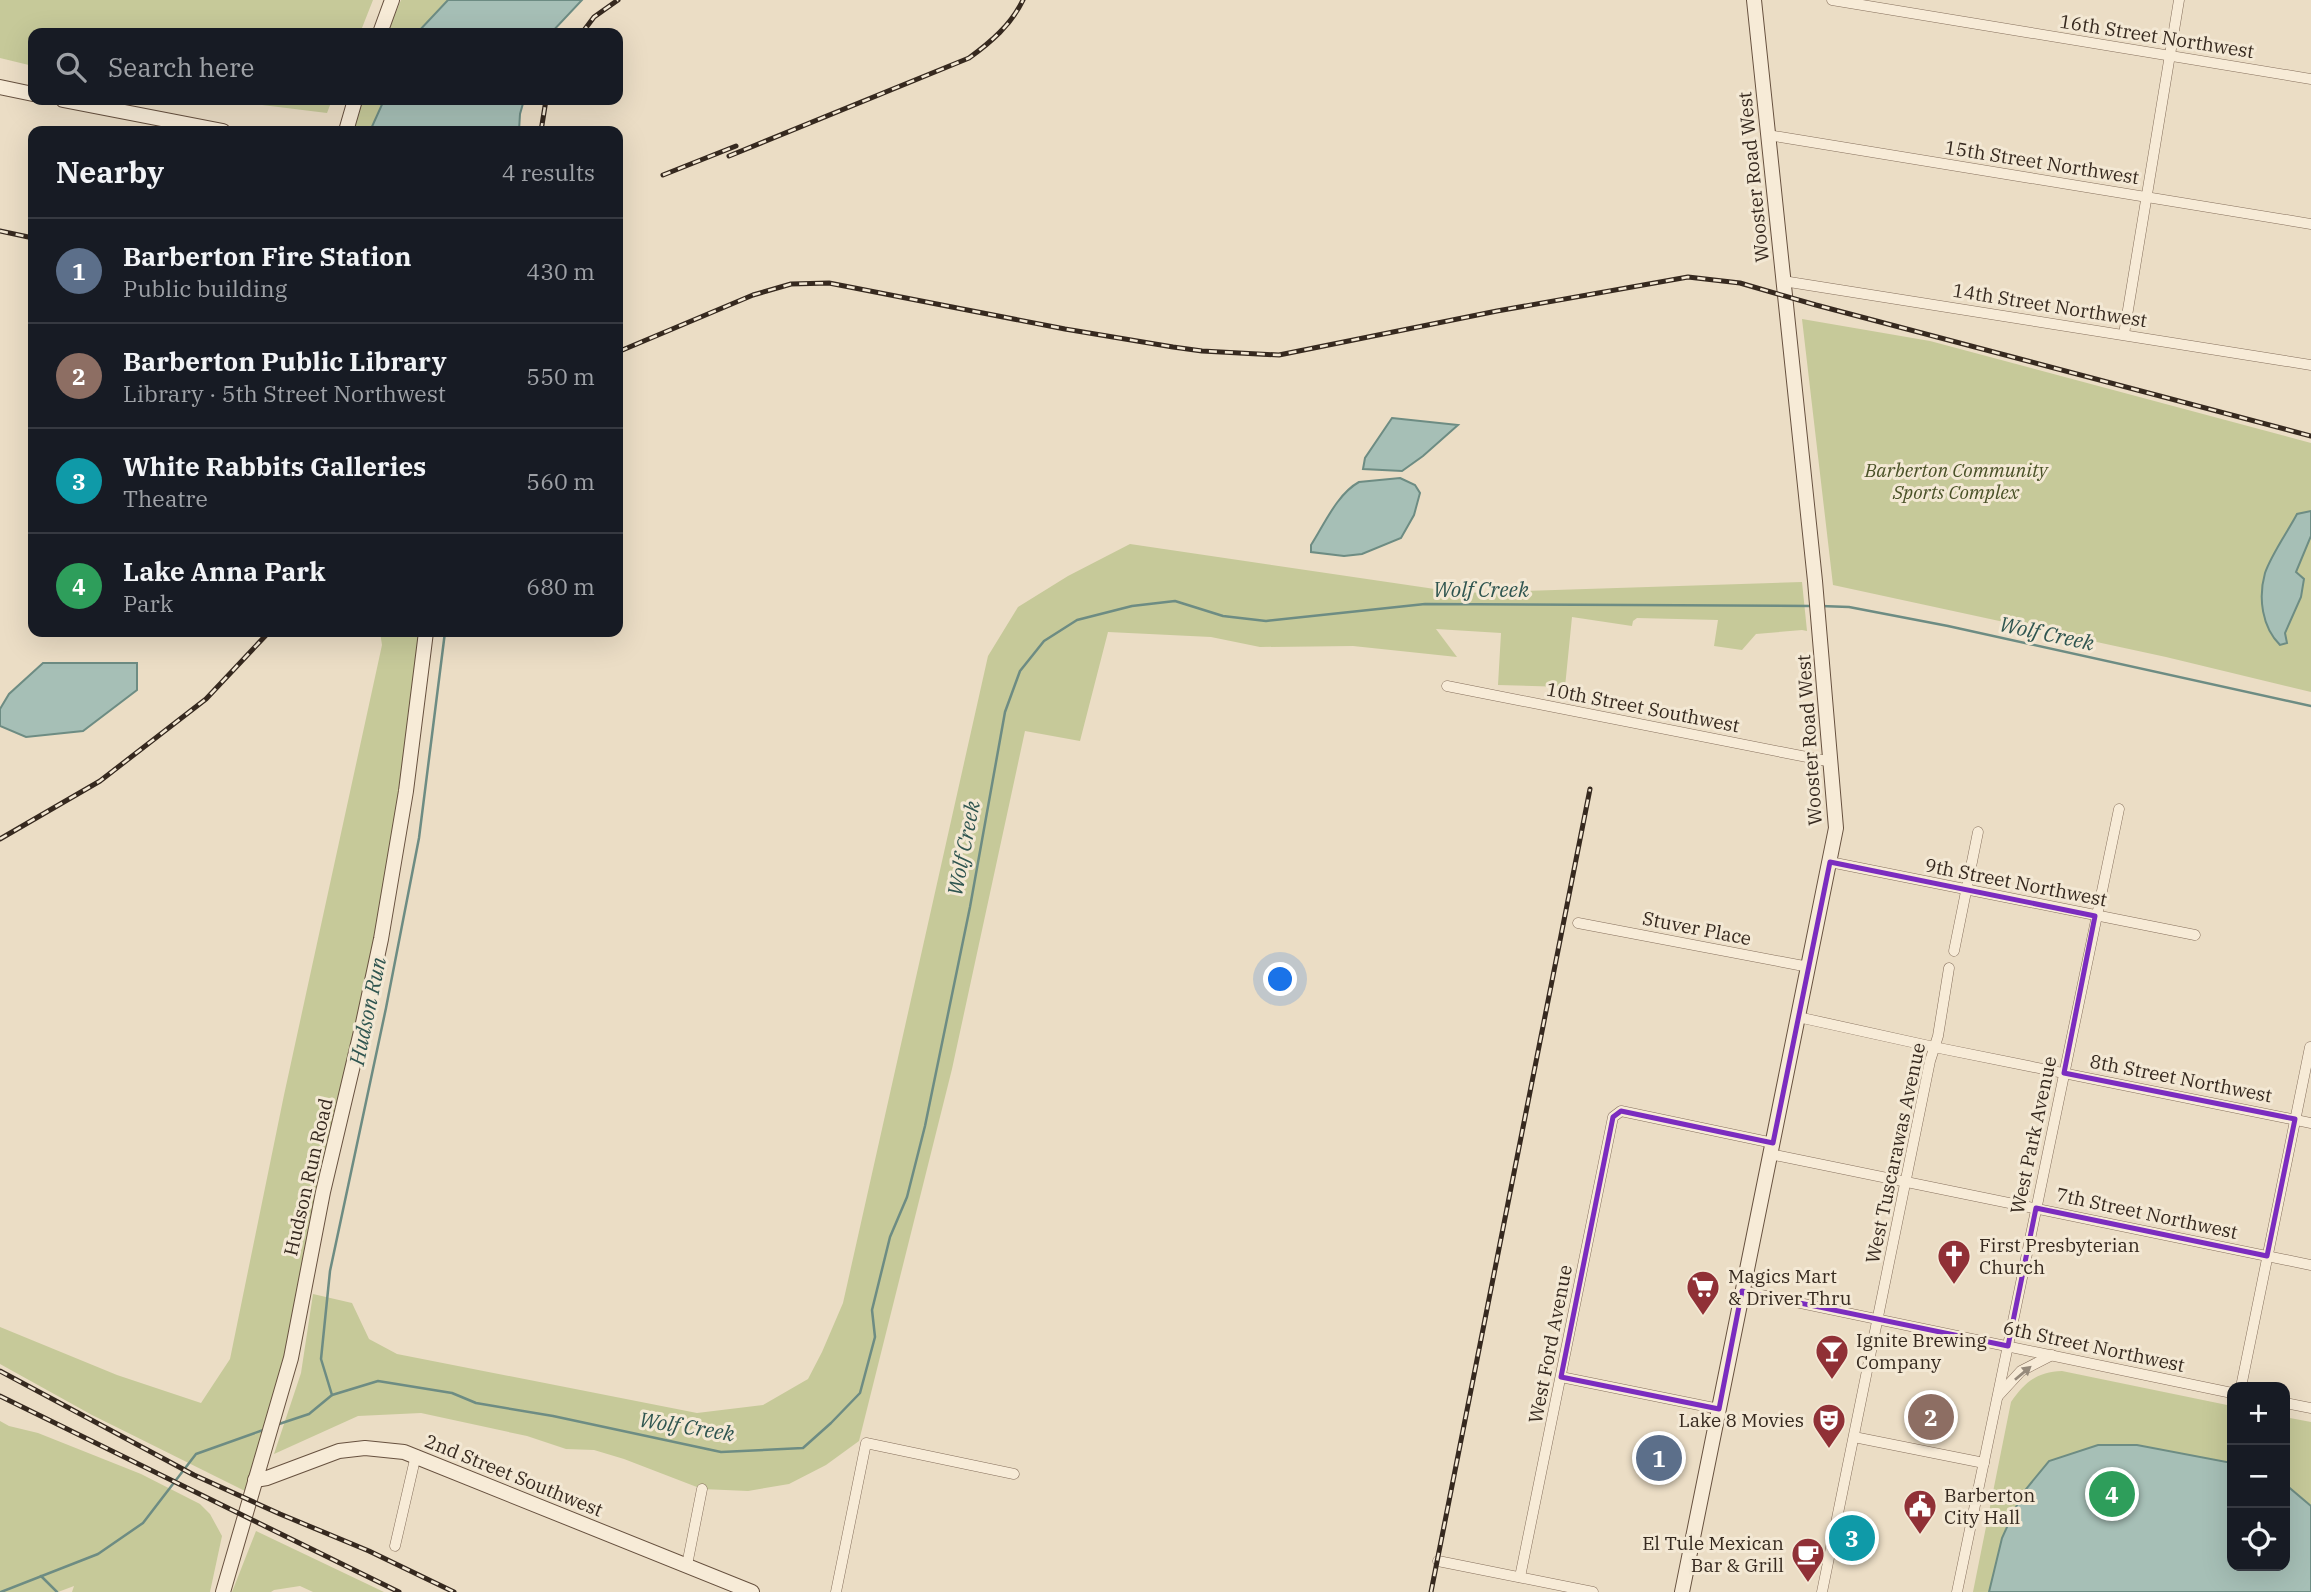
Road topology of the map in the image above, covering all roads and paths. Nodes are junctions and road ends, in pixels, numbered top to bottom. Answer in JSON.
{"nodes":[{"id":1,"x":393,"y":0,"type":"edge"},
{"id":2,"x":1754,"y":0,"type":"edge"},
{"id":3,"x":1832,"y":0,"type":"edge"},
{"id":4,"x":2179,"y":0,"type":"edge"},
{"id":5,"x":382,"y":28,"type":"edge"},
{"id":6,"x":2170,"y":55,"type":"junction"},
{"id":7,"x":2311,"y":79,"type":"edge"},
{"id":8,"x":0,"y":88,"type":"edge"},
{"id":9,"x":28,"y":93,"type":"edge"},
{"id":10,"x":89,"y":105,"type":"edge"},
{"id":11,"x":354,"y":105,"type":"edge"},
{"id":12,"x":197,"y":126,"type":"edge"},
{"id":13,"x":347,"y":126,"type":"edge"},
{"id":14,"x":1768,"y":135,"type":"junction"},
{"id":15,"x":2146,"y":197,"type":"junction"},
{"id":16,"x":2311,"y":224,"type":"edge"},
{"id":17,"x":1783,"y":281,"type":"junction"},
{"id":18,"x":2124,"y":334,"type":"junction"},
{"id":19,"x":2311,"y":365,"type":"edge"},
{"id":20,"x":425,"y":637,"type":"edge"},
{"id":21,"x":1447,"y":686,"type":"dead end"},
{"id":22,"x":1832,"y":762,"type":"junction"},
{"id":23,"x":2119,"y":809,"type":"dead end"},
{"id":24,"x":1978,"y":832,"type":"dead end"},
{"id":25,"x":1830,"y":862,"type":"junction"},
{"id":26,"x":1965,"y":890,"type":"junction"},
{"id":27,"x":2095,"y":916,"type":"junction"},
{"id":28,"x":1578,"y":923,"type":"dead end"},
{"id":29,"x":2195,"y":935,"type":"dead end"},
{"id":30,"x":1954,"y":951,"type":"dead end"},
{"id":31,"x":1809,"y":967,"type":"junction"},
{"id":32,"x":1949,"y":968,"type":"dead end"},
{"id":33,"x":1798,"y":1017,"type":"junction"},
{"id":34,"x":1934,"y":1047,"type":"junction"},
{"id":35,"x":2310,"y":1047,"type":"edge"},
{"id":36,"x":2064,"y":1073,"type":"junction"},
{"id":37,"x":1614,"y":1117,"type":"joint"},
{"id":38,"x":2295,"y":1119,"type":"junction"},
{"id":39,"x":2311,"y":1122,"type":"edge"},
{"id":40,"x":1771,"y":1149,"type":"junction"},
{"id":41,"x":1906,"y":1182,"type":"junction"},
{"id":42,"x":2036,"y":1209,"type":"junction"},
{"id":43,"x":2267,"y":1256,"type":"junction"},
{"id":44,"x":2311,"y":1265,"type":"edge"},
{"id":45,"x":1742,"y":1291,"type":"junction"},
{"id":46,"x":1878,"y":1321,"type":"junction"},
{"id":47,"x":2008,"y":1346,"type":"junction"},
{"id":48,"x":2052,"y":1355,"type":"junction"},
{"id":49,"x":1560,"y":1377,"type":"junction"},
{"id":50,"x":2242,"y":1382,"type":"edge"},
{"id":51,"x":2227,"y":1392,"type":"edge"},
{"id":52,"x":1997,"y":1396,"type":"junction"},
{"id":53,"x":2290,"y":1404,"type":"edge"},
{"id":54,"x":2311,"y":1408,"type":"edge"},
{"id":55,"x":1719,"y":1409,"type":"junction"},
{"id":56,"x":1854,"y":1437,"type":"junction"},
{"id":57,"x":415,"y":1455,"type":"junction"},
{"id":58,"x":1984,"y":1463,"type":"junction"},
{"id":59,"x":1014,"y":1474,"type":"dead end"},
{"id":60,"x":255,"y":1479,"type":"junction"},
{"id":61,"x":702,"y":1489,"type":"dead end"},
{"id":62,"x":395,"y":1546,"type":"dead end"},
{"id":63,"x":1438,"y":1561,"type":"dead end"},
{"id":64,"x":687,"y":1565,"type":"junction"},
{"id":65,"x":1520,"y":1577,"type":"junction"},
{"id":66,"x":223,"y":1592,"type":"edge"},
{"id":67,"x":752,"y":1592,"type":"edge"},
{"id":68,"x":836,"y":1592,"type":"edge"},
{"id":69,"x":1593,"y":1592,"type":"edge"},
{"id":70,"x":1682,"y":1592,"type":"edge"},
{"id":71,"x":1822,"y":1592,"type":"edge"},
{"id":72,"x":1957,"y":1592,"type":"edge"}],
"edges":[{"from":1,"to":5,"type":"main road"},
{"from":2,"to":14,"type":"main road","name":"Wooster Road West"},
{"from":3,"to":6,"type":"street","name":"16th Street Northwest"},
{"from":4,"to":6,"type":"street"},
{"from":6,"to":7,"type":"street","name":"16th Street Northwest"},
{"from":6,"to":15,"type":"street"},
{"from":8,"to":9,"type":"main road"},
{"from":10,"to":12,"type":"main road"},
{"from":11,"to":13,"type":"main road"},
{"from":14,"to":15,"type":"street","name":"15th Street Northwest"},
{"from":14,"to":17,"type":"main road","name":"Wooster Road West"},
{"from":15,"to":16,"type":"street","name":"15th Street Northwest"},
{"from":15,"to":18,"type":"street"},
{"from":17,"to":18,"type":"street","name":"14th Street Northwest"},
{"from":17,"to":22,"type":"main road","name":"Wooster Road West"},
{"from":18,"to":19,"type":"street","name":"14th Street Northwest"},
{"from":20,"to":60,"type":"main road","name":"Hudson Run Road"},
{"from":21,"to":22,"type":"street","name":"10th Street Southwest"},
{"from":22,"to":25,"type":"main road","name":"Wooster Road West"},
{"from":23,"to":27,"type":"street","name":"West Park Avenue"},
{"from":24,"to":26,"type":"street"},
{"from":25,"to":26,"type":"street","name":"9th Street Northwest"},
{"from":25,"to":31,"type":"main road","name":"Wooster Road West"},
{"from":26,"to":27,"type":"street","name":"9th Street Northwest"},
{"from":26,"to":30,"type":"street"},
{"from":27,"to":29,"type":"street","name":"9th Street Northwest"},
{"from":27,"to":36,"type":"street","name":"West Park Avenue"},
{"from":28,"to":31,"type":"street","name":"Stuver Place"},
{"from":31,"to":33,"type":"main road","name":"Wooster Road West"},
{"from":32,"to":34,"type":"street","name":"West Tuscarawas Avenue"},
{"from":33,"to":34,"type":"street","name":"8th Street Northwest"},
{"from":33,"to":40,"type":"main road","name":"Wooster Road West"},
{"from":34,"to":36,"type":"street","name":"8th Street Northwest"},
{"from":34,"to":41,"type":"street","name":"West Tuscarawas Avenue"},
{"from":35,"to":38,"type":"street"},
{"from":36,"to":38,"type":"street","name":"8th Street Northwest"},
{"from":36,"to":42,"type":"street","name":"West Park Avenue"},
{"from":37,"to":40,"type":"street","name":"7th Street Northwest"},
{"from":37,"to":49,"type":"street","name":"West Ford Avenue"},
{"from":38,"to":39,"type":"street","name":"8th Street Northwest"},
{"from":38,"to":43,"type":"street"},
{"from":40,"to":41,"type":"street","name":"7th Street Northwest"},
{"from":40,"to":45,"type":"main road","name":"Wooster Road West"},
{"from":41,"to":42,"type":"street","name":"7th Street Northwest"},
{"from":41,"to":46,"type":"street","name":"West Tuscarawas Avenue"},
{"from":42,"to":43,"type":"street","name":"7th Street Northwest"},
{"from":42,"to":47,"type":"street","name":"West Park Avenue"},
{"from":43,"to":44,"type":"street","name":"7th Street Northwest"},
{"from":43,"to":50,"type":"street"},
{"from":45,"to":46,"type":"street","name":"6th Street Northwest"},
{"from":45,"to":55,"type":"main road","name":"Wooster Road West"},
{"from":46,"to":47,"type":"street","name":"6th Street Northwest"},
{"from":46,"to":56,"type":"street","name":"West Tuscarawas Avenue"},
{"from":47,"to":48,"type":"street","name":"6th Street Northwest"},
{"from":47,"to":52,"type":"street","name":"West Park Avenue"},
{"from":48,"to":51,"type":"street","name":"6th Street Northwest"},
{"from":52,"to":48,"type":"street","one_way":true},
{"from":49,"to":55,"type":"street"},
{"from":49,"to":65,"type":"street","name":"West Ford Avenue"},
{"from":52,"to":58,"type":"street","name":"West Park Avenue"},
{"from":53,"to":54,"type":"street"},
{"from":55,"to":70,"type":"main road","name":"Wooster Road West"},
{"from":56,"to":58,"type":"street"},
{"from":56,"to":71,"type":"street","name":"West Tuscarawas Avenue"},
{"from":57,"to":60,"type":"main road","name":"2nd Street Southwest"},
{"from":57,"to":62,"type":"street"},
{"from":57,"to":64,"type":"main road","name":"2nd Street Southwest"},
{"from":58,"to":72,"type":"street","name":"West Park Avenue"},
{"from":59,"to":68,"type":"street"},
{"from":60,"to":66,"type":"main road","name":"Hudson Run Road"},
{"from":61,"to":64,"type":"street"},
{"from":63,"to":65,"type":"street"},
{"from":64,"to":67,"type":"main road","name":"2nd Street Southwest"},
{"from":65,"to":69,"type":"street"}]}
